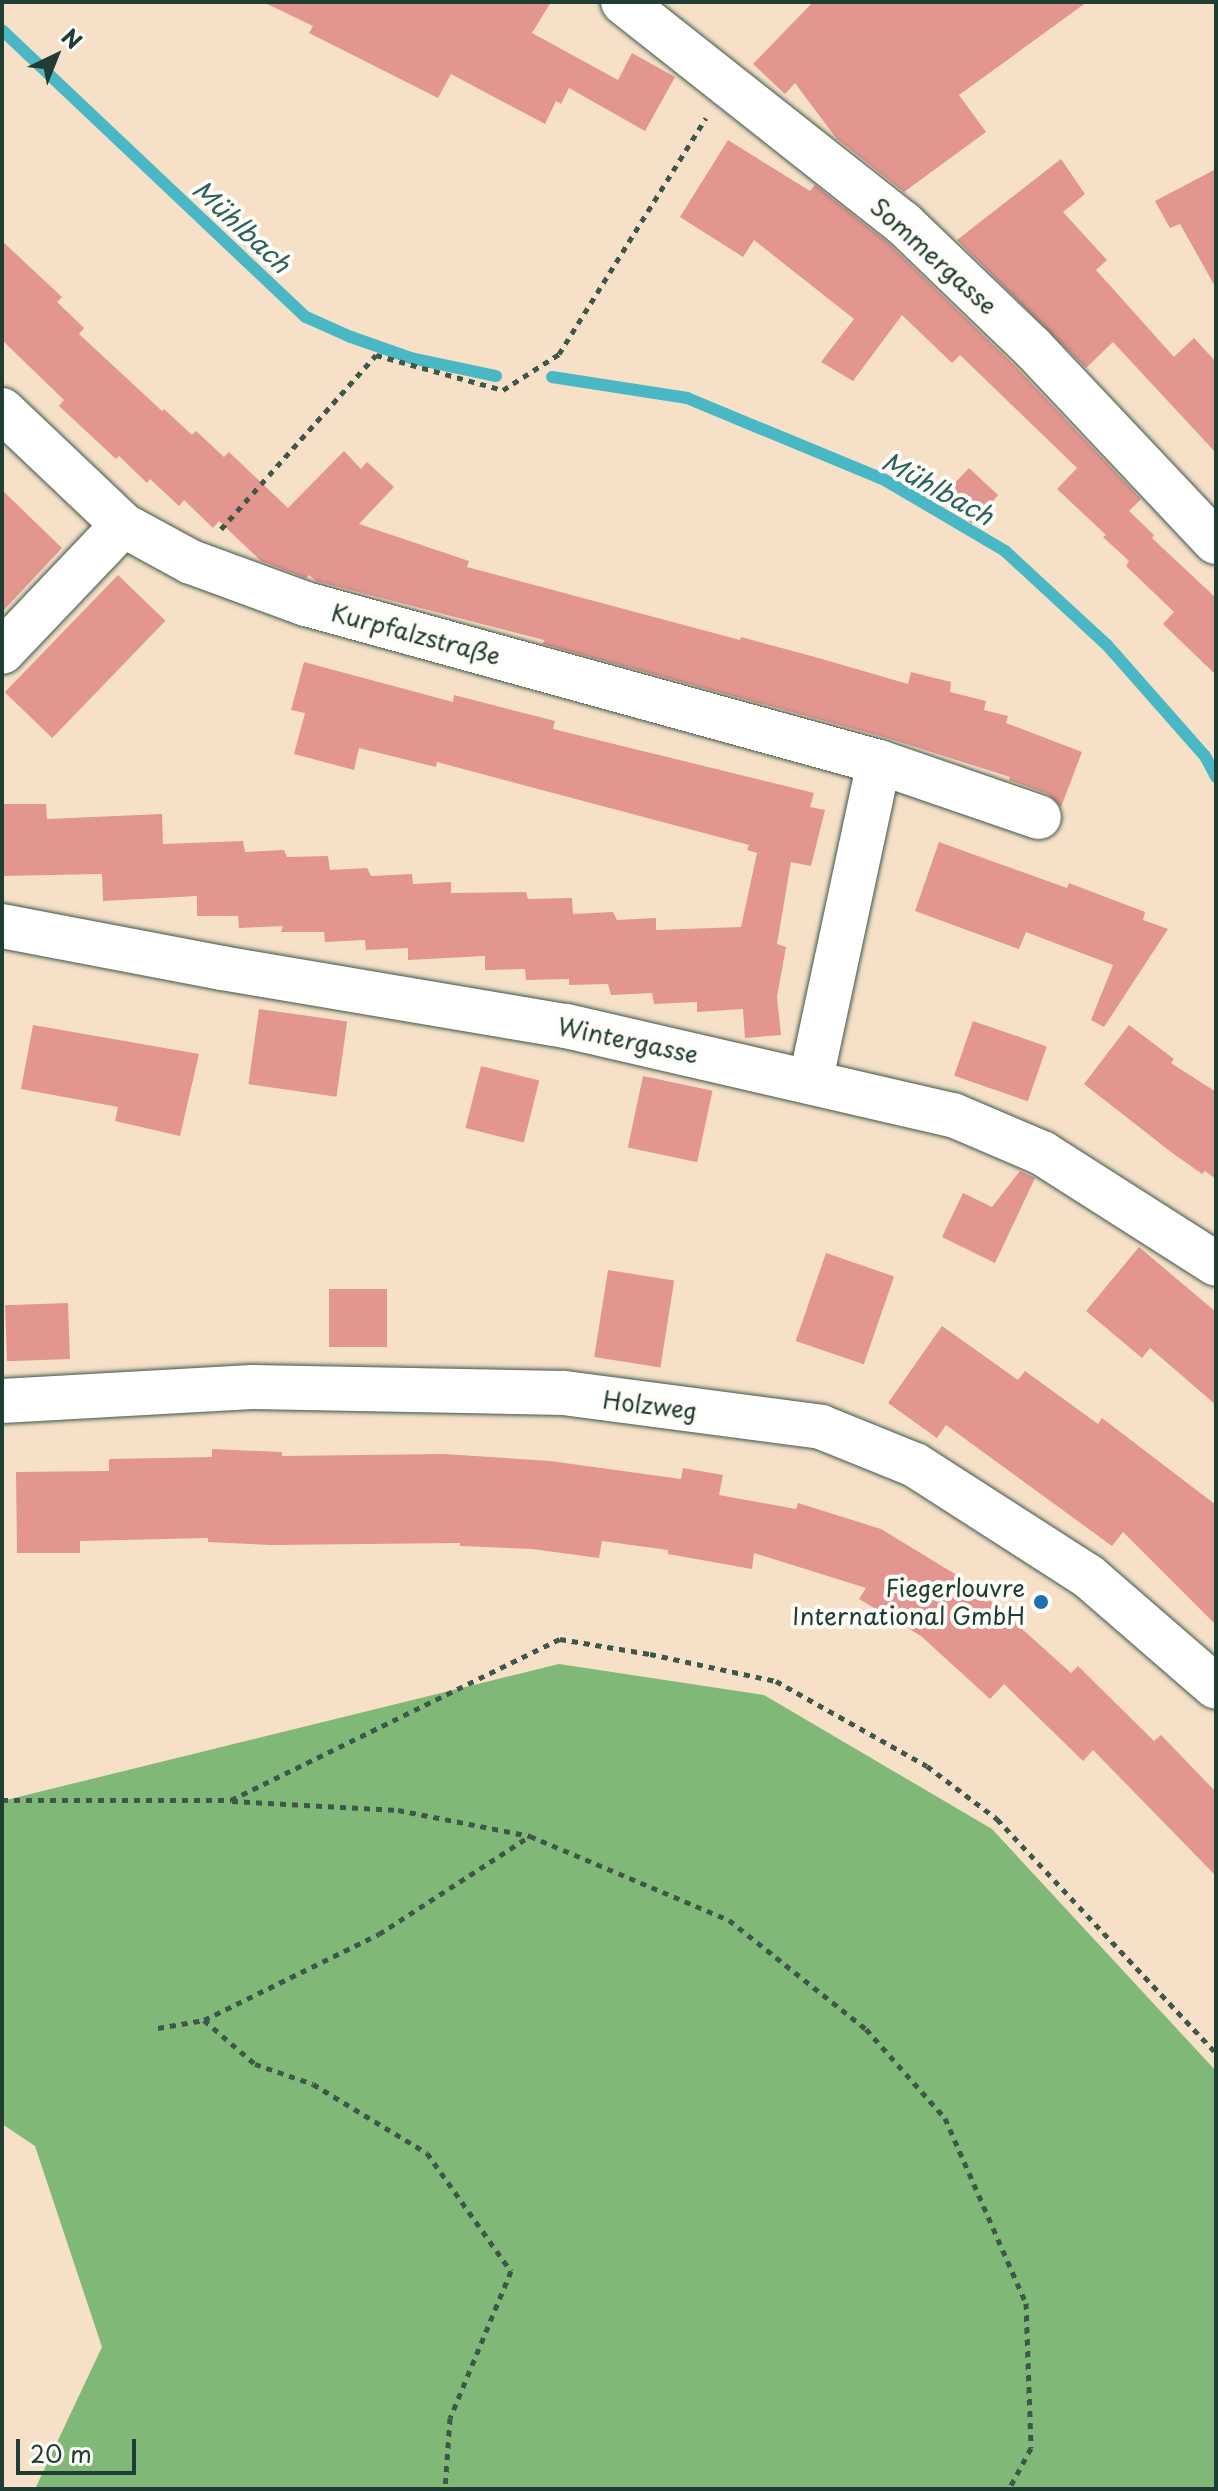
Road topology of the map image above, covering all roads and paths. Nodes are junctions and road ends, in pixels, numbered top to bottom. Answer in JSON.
{"nodes":[{"id":1,"x":623,"y":2,"type":"edge"},
{"id":2,"x":728,"y":83,"type":"junction"},
{"id":3,"x":2,"y":410,"type":"edge"},
{"id":4,"x":123,"y":525,"type":"junction"},
{"id":5,"x":1216,"y":542,"type":"edge"},
{"id":6,"x":191,"y":562,"type":"junction"},
{"id":7,"x":2,"y":652,"type":"edge"},
{"id":8,"x":879,"y":762,"type":"junction"},
{"id":9,"x":1039,"y":817,"type":"dead end"},
{"id":10,"x":2,"y":926,"type":"edge"},
{"id":11,"x":811,"y":1079,"type":"junction"},
{"id":12,"x":1216,"y":1264,"type":"edge"},
{"id":13,"x":2,"y":1401,"type":"edge"},
{"id":14,"x":1216,"y":1687,"type":"edge"},
{"id":15,"x":2,"y":1800,"type":"edge"},
{"id":16,"x":231,"y":1800,"type":"junction"},
{"id":17,"x":530,"y":1836,"type":"junction"},
{"id":18,"x":204,"y":2020,"type":"junction"},
{"id":19,"x":158,"y":2028,"type":"dead end"},
{"id":20,"x":1216,"y":2053,"type":"edge"},
{"id":21,"x":445,"y":2489,"type":"edge"},
{"id":22,"x":1009,"y":2489,"type":"edge"}],
"edges":[{"from":1,"to":2,"type":"street","name":"Sommergasse"},
{"from":2,"to":5,"type":"street","name":"Sommergasse"},
{"from":2,"to":6,"type":"path"},
{"from":3,"to":4,"type":"street","name":"Kurpfalzstraße"},
{"from":4,"to":6,"type":"street","name":"Kurpfalzstraße"},
{"from":4,"to":7,"type":"street"},
{"from":6,"to":8,"type":"street","name":"Kurpfalzstraße"},
{"from":8,"to":9,"type":"street","name":"Kurpfalzstraße"},
{"from":8,"to":11,"type":"street"},
{"from":10,"to":11,"type":"street","name":"Wintergasse"},
{"from":11,"to":12,"type":"street","name":"Wintergasse"},
{"from":13,"to":14,"type":"street","name":"Holzweg"},
{"from":15,"to":16,"type":"path"},
{"from":16,"to":17,"type":"path"},
{"from":16,"to":20,"type":"path"},
{"from":17,"to":18,"type":"path"},
{"from":17,"to":22,"type":"path"},
{"from":18,"to":19,"type":"path"},
{"from":18,"to":21,"type":"path"}]}
